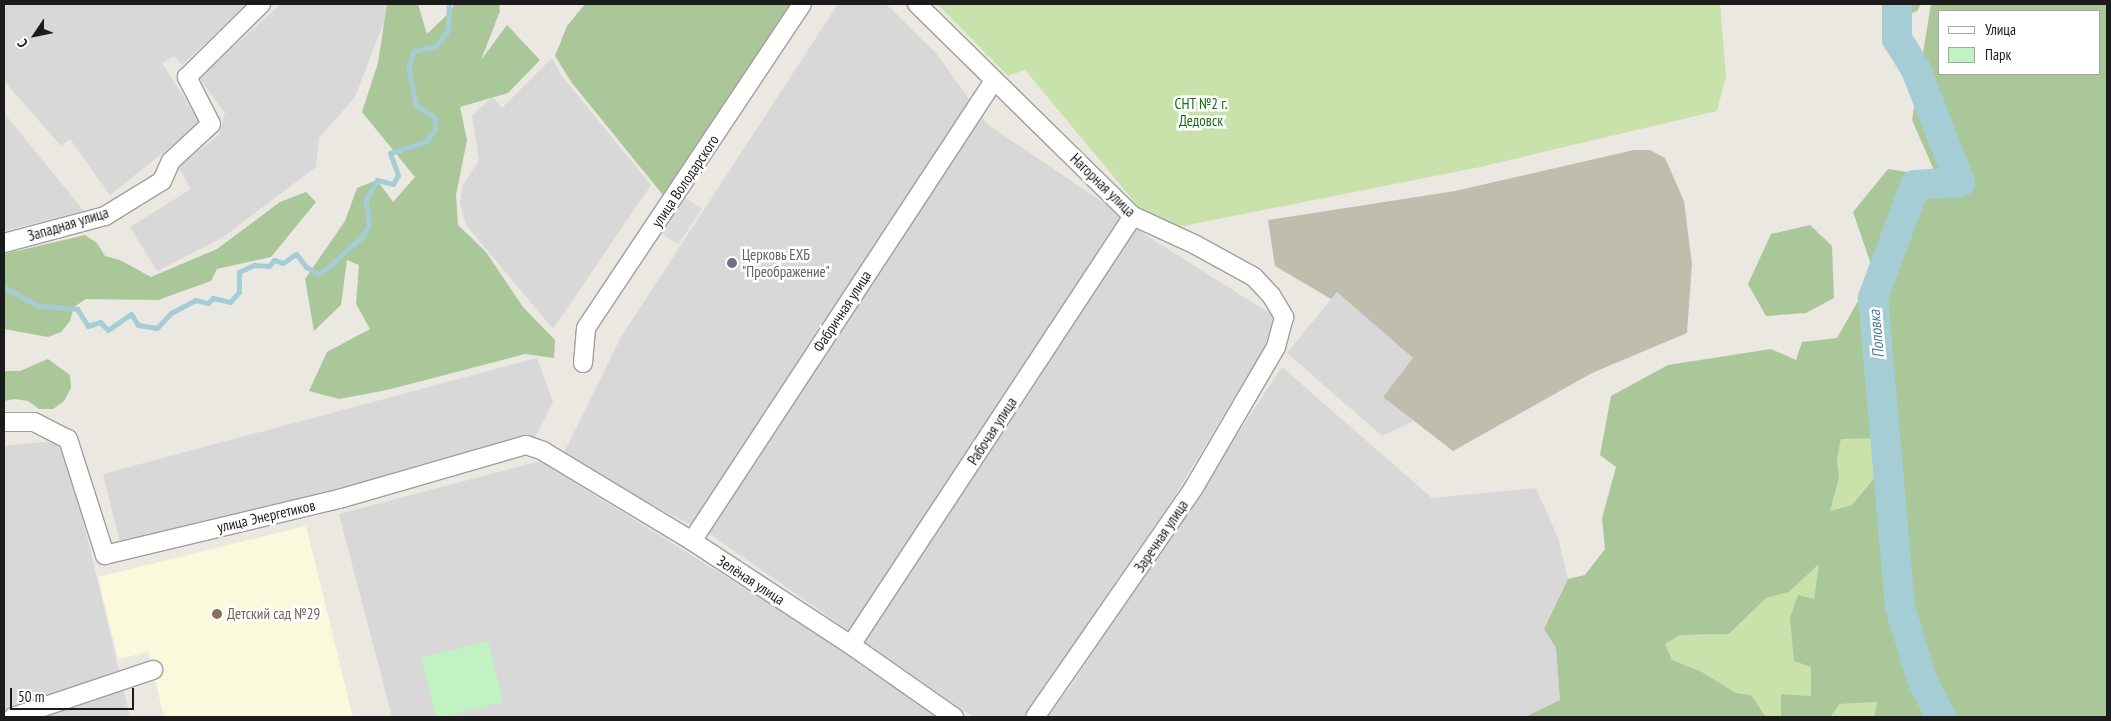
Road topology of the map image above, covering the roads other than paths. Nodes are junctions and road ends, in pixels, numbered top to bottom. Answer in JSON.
{"nodes":[{"id":1,"x":260,"y":4,"type":"edge"},
{"id":2,"x":802,"y":4,"type":"edge"},
{"id":3,"x":917,"y":4,"type":"edge"},
{"id":4,"x":993,"y":82,"type":"junction"},
{"id":5,"x":1133,"y":216,"type":"junction"},
{"id":6,"x":4,"y":243,"type":"edge"},
{"id":7,"x":1276,"y":347,"type":"joint"},
{"id":8,"x":584,"y":363,"type":"dead end"},
{"id":9,"x":4,"y":422,"type":"edge"},
{"id":10,"x":543,"y":451,"type":"joint"},
{"id":11,"x":692,"y":541,"type":"junction"},
{"id":12,"x":851,"y":645,"type":"junction"},
{"id":13,"x":153,"y":670,"type":"dead end"},
{"id":14,"x":14,"y":717,"type":"edge"},
{"id":15,"x":954,"y":717,"type":"edge"},
{"id":16,"x":1035,"y":717,"type":"edge"}],
"edges":[{"from":1,"to":6,"type":"street","name":"Западная улица"},
{"from":2,"to":8,"type":"street","name":"улица Володарского"},
{"from":3,"to":4,"type":"street","name":"Нагорная улица"},
{"from":4,"to":5,"type":"street","name":"Нагорная улица"},
{"from":4,"to":11,"type":"street","name":"Фабричная улица"},
{"from":5,"to":7,"type":"street","name":"Нагорная улица"},
{"from":5,"to":12,"type":"street","name":"Рабочая улица"},
{"from":7,"to":16,"type":"street","name":"Заречная улица"},
{"from":9,"to":10,"type":"street","name":"улица Энергетиков"},
{"from":10,"to":11,"type":"street","name":"Зелёная улица"},
{"from":11,"to":12,"type":"street","name":"Зелёная улица"},
{"from":12,"to":15,"type":"street","name":"Зелёная улица"},
{"from":13,"to":14,"type":"street"}]}
